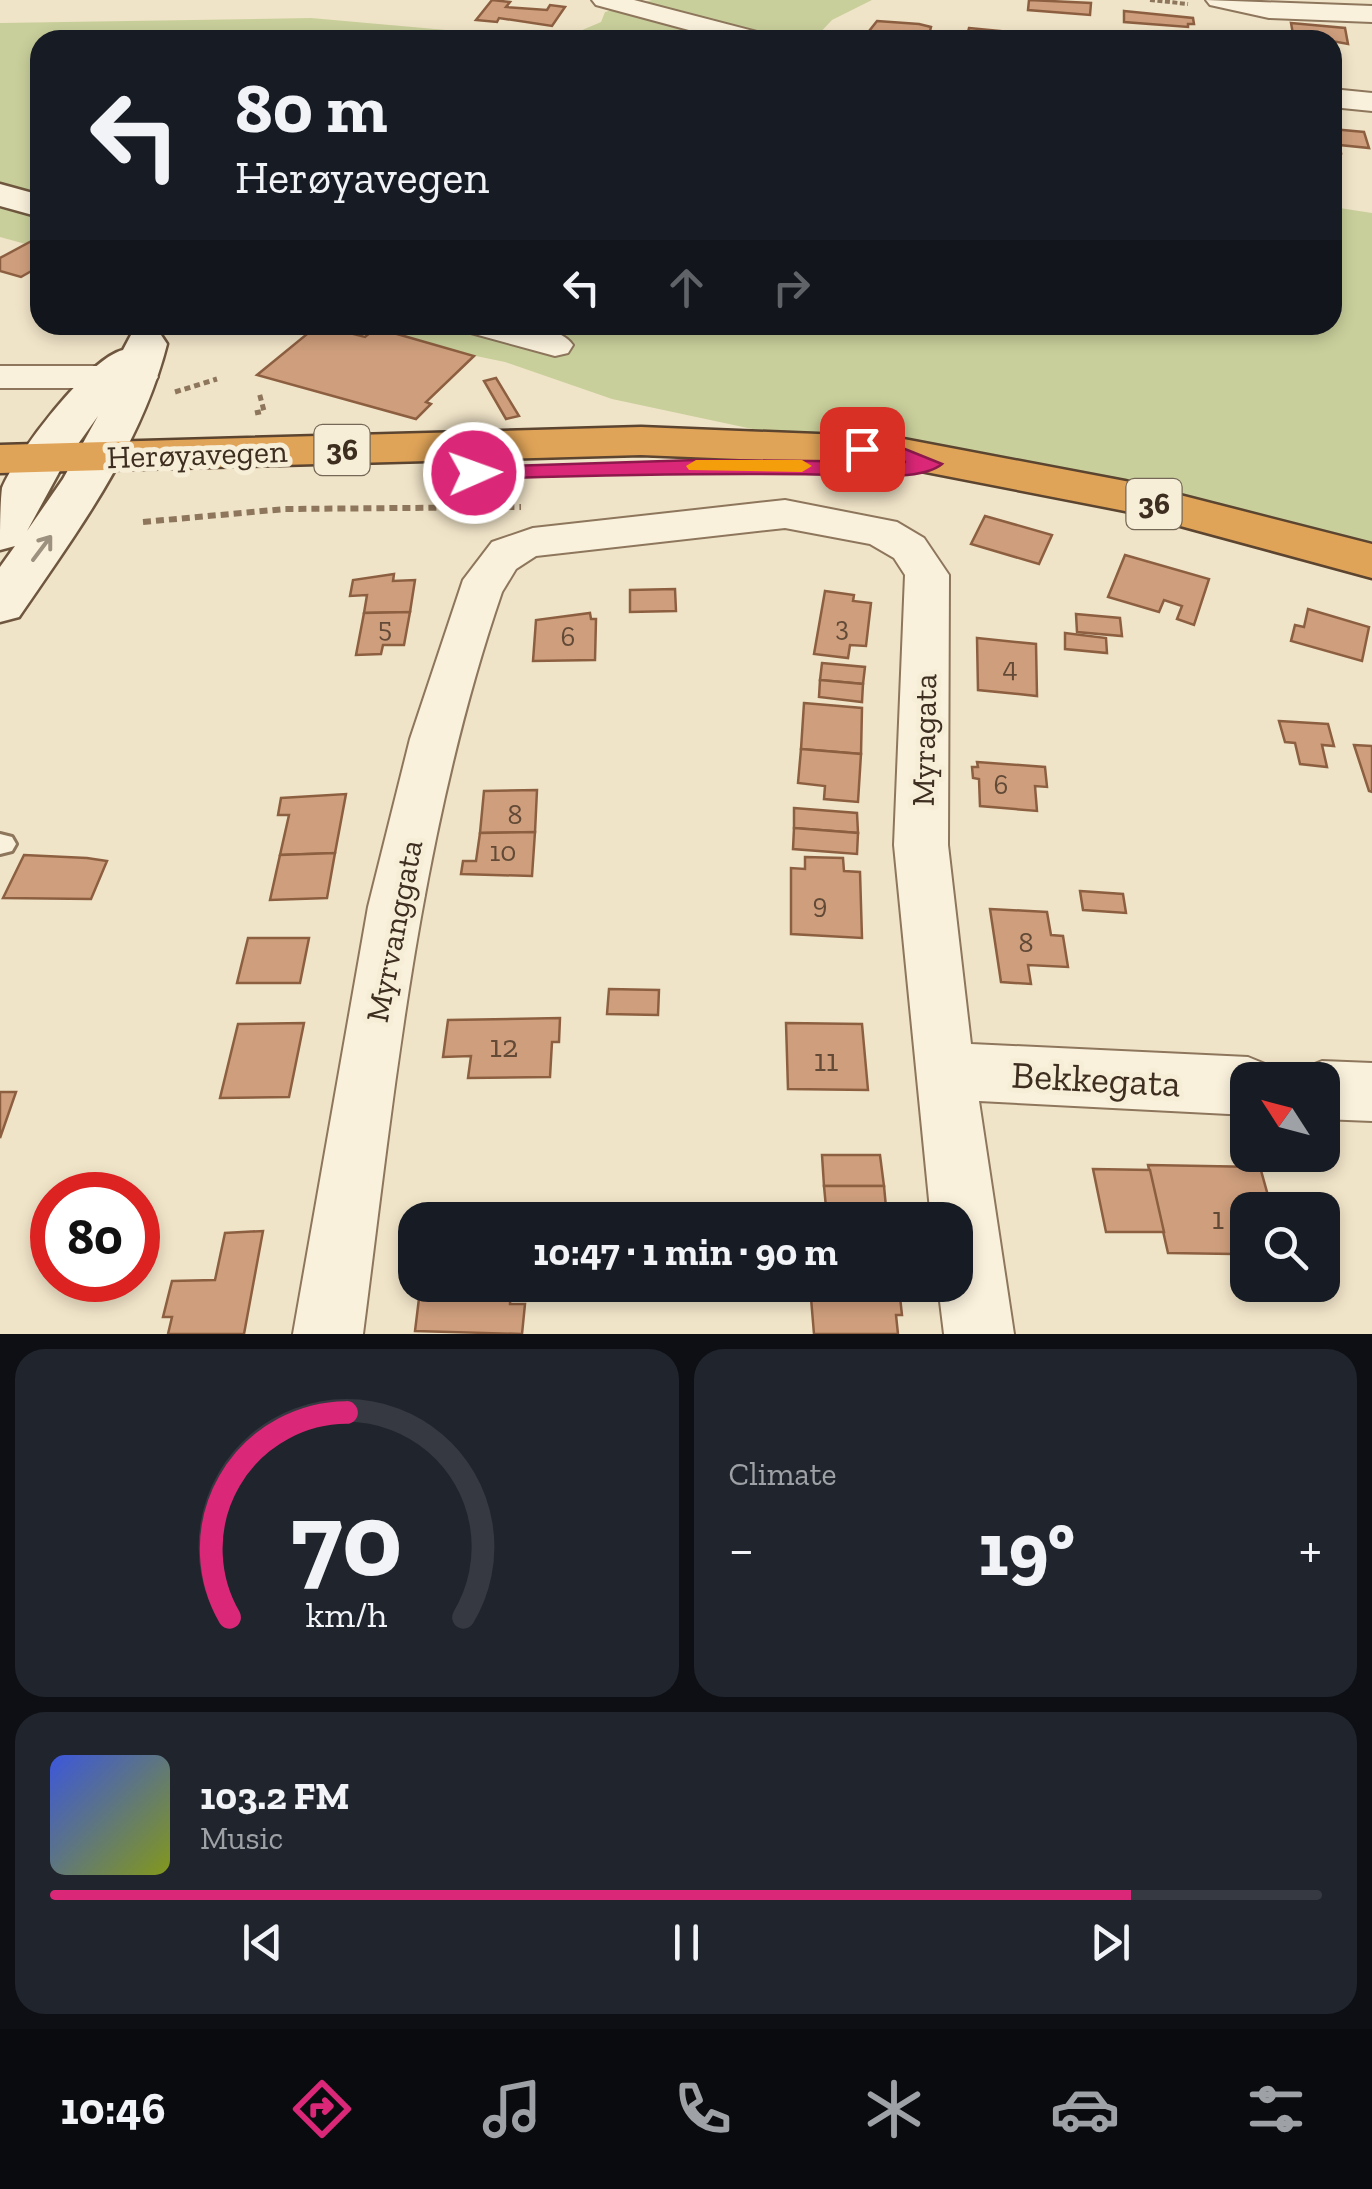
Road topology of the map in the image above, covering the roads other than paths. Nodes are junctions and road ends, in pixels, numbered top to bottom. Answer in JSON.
{"nodes":[{"id":1,"x":605,"y":0,"type":"edge"},
{"id":2,"x":1219,"y":0,"type":"edge"},
{"id":3,"x":1372,"y":14,"type":"edge"},
{"id":4,"x":718,"y":30,"type":"edge"},
{"id":5,"x":1342,"y":99,"type":"edge"},
{"id":6,"x":1372,"y":102,"type":"edge"},
{"id":7,"x":0,"y":195,"type":"edge"},
{"id":8,"x":30,"y":203,"type":"edge"},
{"id":9,"x":520,"y":335,"type":"edge"},
{"id":10,"x":555,"y":345,"type":"dead end"},
{"id":11,"x":143,"y":364,"type":"edge"},
{"id":12,"x":0,"y":377,"type":"edge"},
{"id":13,"x":40,"y":474,"type":"edge"},
{"id":14,"x":0,"y":534,"type":"edge"},
{"id":15,"x":516,"y":546,"type":"joint"},
{"id":16,"x":1372,"y":561,"type":"edge"},
{"id":17,"x":0,"y":604,"type":"edge"},
{"id":18,"x":944,"y":1071,"type":"junction"},
{"id":19,"x":1230,"y":1085,"type":"edge"},
{"id":20,"x":1340,"y":1091,"type":"edge"},
{"id":21,"x":1372,"y":1092,"type":"edge"},
{"id":22,"x":328,"y":1334,"type":"edge"},
{"id":23,"x":980,"y":1334,"type":"edge"}],
"edges":[{"from":1,"to":4,"type":"street"},
{"from":2,"to":3,"type":"street"},
{"from":5,"to":6,"type":"street"},
{"from":7,"to":8,"type":"street"},
{"from":9,"to":10,"type":"street"},
{"from":11,"to":12,"type":"street"},
{"from":11,"to":13,"type":"street"},
{"from":13,"to":14,"type":"street"},
{"from":13,"to":16,"type":"highway","name":"Herøyavegen","number":"36"},
{"from":17,"to":13,"type":"street","one_way":true},
{"from":15,"to":18,"type":"street","name":"Myragata"},
{"from":15,"to":22,"type":"street","name":"Myrvanggata"},
{"from":18,"to":19,"type":"street","name":"Bekkegata"},
{"from":18,"to":23,"type":"street","name":"Myragata"},
{"from":20,"to":21,"type":"street"}]}
